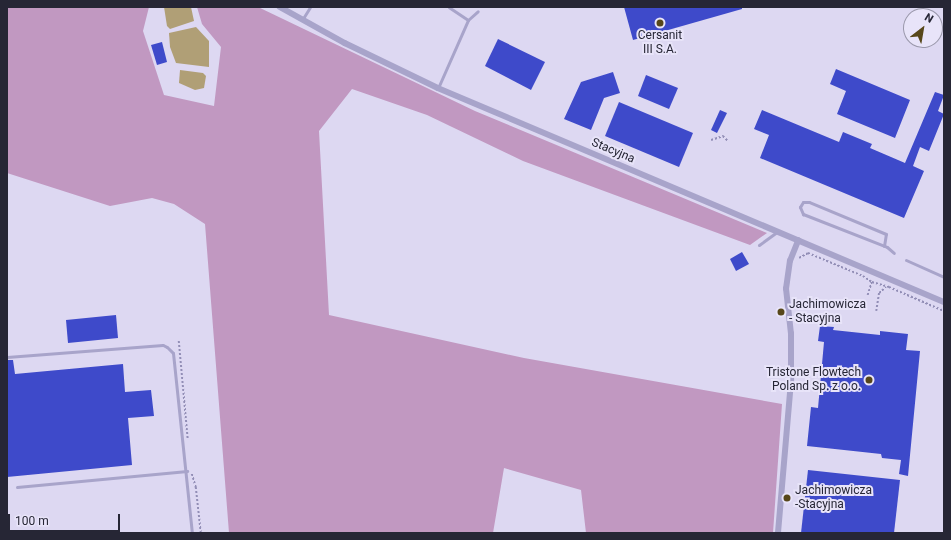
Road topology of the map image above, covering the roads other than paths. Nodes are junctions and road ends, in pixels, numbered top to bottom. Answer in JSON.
{"nodes":[{"id":1,"x":280,"y":7,"type":"edge"},
{"id":2,"x":310,"y":7,"type":"edge"},
{"id":3,"x":450,"y":7,"type":"edge"},
{"id":4,"x":478,"y":11,"type":"dead end"},
{"id":5,"x":302,"y":20,"type":"junction"},
{"id":6,"x":468,"y":20,"type":"junction"},
{"id":7,"x":438,"y":88,"type":"junction"},
{"id":8,"x":777,"y":232,"type":"junction"},
{"id":9,"x":798,"y":241,"type":"junction"},
{"id":10,"x":759,"y":245,"type":"dead end"},
{"id":11,"x":884,"y":246,"type":"junction"},
{"id":12,"x":894,"y":253,"type":"dead end"},
{"id":13,"x":906,"y":260,"type":"dead end"},
{"id":14,"x":944,"y":277,"type":"edge"},
{"id":15,"x":944,"y":302,"type":"edge"},
{"id":16,"x":7,"y":357,"type":"edge"},
{"id":17,"x":186,"y":471,"type":"junction"},
{"id":18,"x":17,"y":487,"type":"dead end"},
{"id":19,"x":192,"y":533,"type":"edge"},
{"id":20,"x":778,"y":533,"type":"edge"}],
"edges":[{"from":1,"to":5,"type":"street","name":"Stacyjna"},
{"from":2,"to":5,"type":"lane"},
{"from":3,"to":6,"type":"lane"},
{"from":4,"to":6,"type":"lane"},
{"from":5,"to":7,"type":"street","name":"Stacyjna"},
{"from":6,"to":7,"type":"lane"},
{"from":7,"to":8,"type":"street","name":"Stacyjna"},
{"from":8,"to":9,"type":"street","name":"Stacyjna"},
{"from":8,"to":10,"type":"lane"},
{"from":9,"to":15,"type":"street","name":"Stacyjna"},
{"from":9,"to":20,"type":"street"},
{"from":11,"to":11,"type":"lane"},
{"from":11,"to":12,"type":"lane"},
{"from":13,"to":14,"type":"lane"},
{"from":16,"to":17,"type":"lane"},
{"from":17,"to":18,"type":"lane"},
{"from":17,"to":19,"type":"lane"}]}
